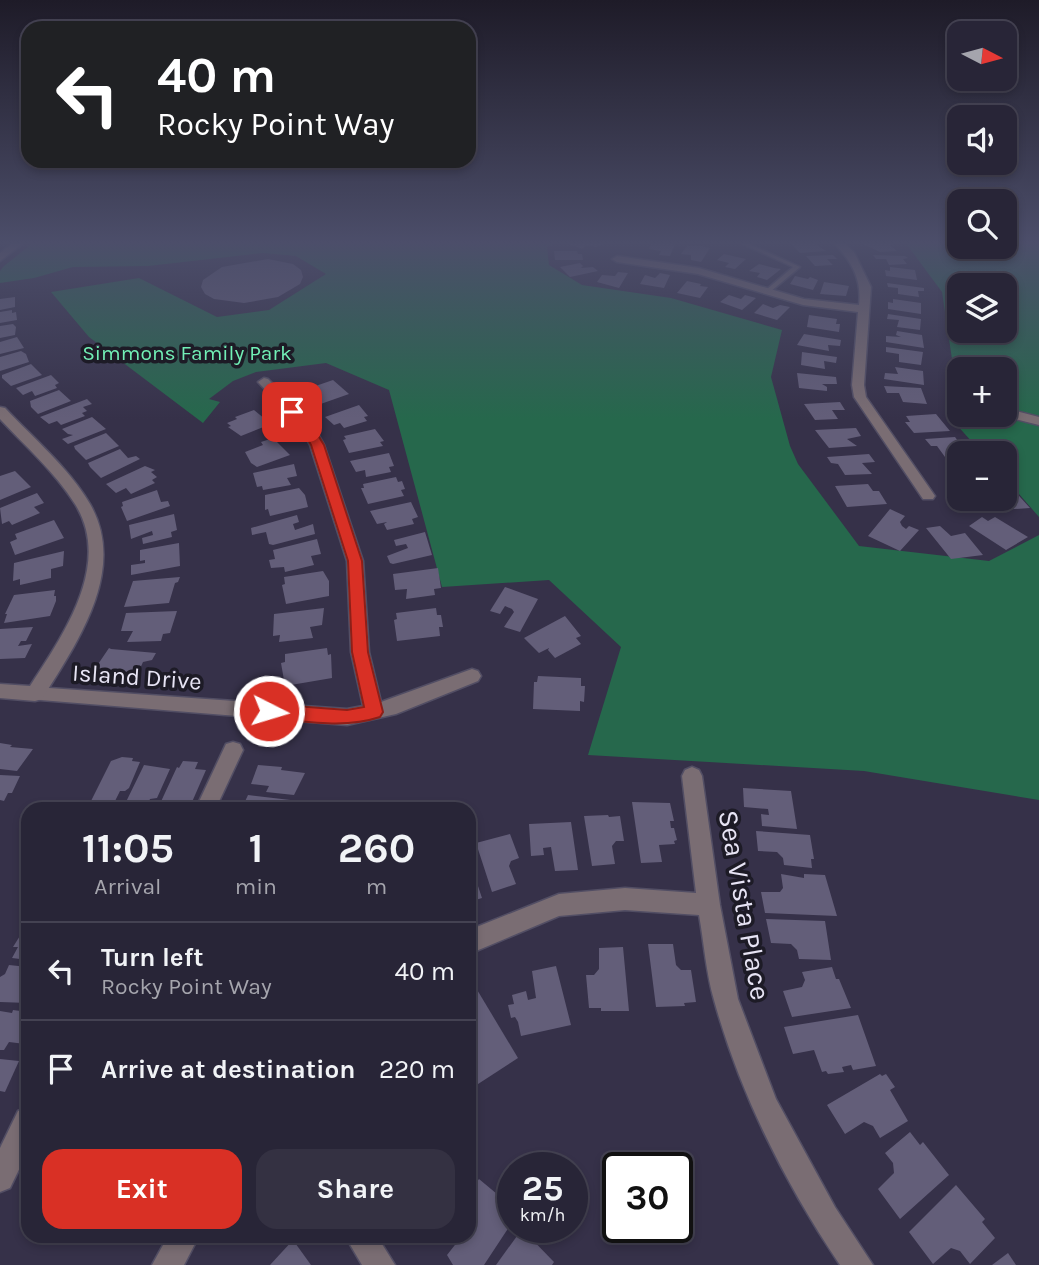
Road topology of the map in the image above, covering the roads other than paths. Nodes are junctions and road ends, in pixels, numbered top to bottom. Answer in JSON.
{"nodes":[{"id":1,"x":800,"y":301,"type":"edge"},
{"id":2,"x":864,"y":301,"type":"edge"},
{"id":3,"x":863,"y":309,"type":"junction"},
{"id":4,"x":264,"y":382,"type":"dead end"},
{"id":5,"x":0,"y":411,"type":"edge"},
{"id":6,"x":1017,"y":415,"type":"edge"},
{"id":7,"x":1039,"y":421,"type":"edge"},
{"id":8,"x":928,"y":496,"type":"dead end"},
{"id":9,"x":472,"y":676,"type":"dead end"},
{"id":10,"x":0,"y":691,"type":"edge"},
{"id":11,"x":36,"y":694,"type":"junction"},
{"id":12,"x":374,"y":712,"type":"junction"},
{"id":13,"x":233,"y":750,"type":"dead end"},
{"id":14,"x":692,"y":776,"type":"dead end"},
{"id":15,"x":209,"y":802,"type":"edge"},
{"id":16,"x":709,"y":905,"type":"junction"},
{"id":17,"x":476,"y":939,"type":"edge"},
{"id":18,"x":21,"y":1135,"type":"edge"},
{"id":19,"x":0,"y":1178,"type":"edge"},
{"id":20,"x":180,"y":1243,"type":"edge"},
{"id":21,"x":365,"y":1243,"type":"edge"},
{"id":22,"x":167,"y":1265,"type":"edge"},
{"id":23,"x":380,"y":1265,"type":"edge"},
{"id":24,"x":858,"y":1265,"type":"edge"}],
"edges":[{"from":1,"to":3,"type":"street"},
{"from":2,"to":3,"type":"street"},
{"from":3,"to":8,"type":"street"},
{"from":4,"to":12,"type":"street"},
{"from":5,"to":11,"type":"street"},
{"from":6,"to":7,"type":"street"},
{"from":9,"to":12,"type":"street","name":"Island Drive"},
{"from":10,"to":11,"type":"street","name":"Island Drive"},
{"from":11,"to":12,"type":"street","name":"Island Drive"},
{"from":13,"to":15,"type":"street"},
{"from":14,"to":16,"type":"street","name":"Sea Vista Place"},
{"from":16,"to":17,"type":"street"},
{"from":16,"to":24,"type":"street","name":"Sea Vista Place"},
{"from":18,"to":19,"type":"street"},
{"from":20,"to":22,"type":"street"},
{"from":21,"to":23,"type":"street"}]}
